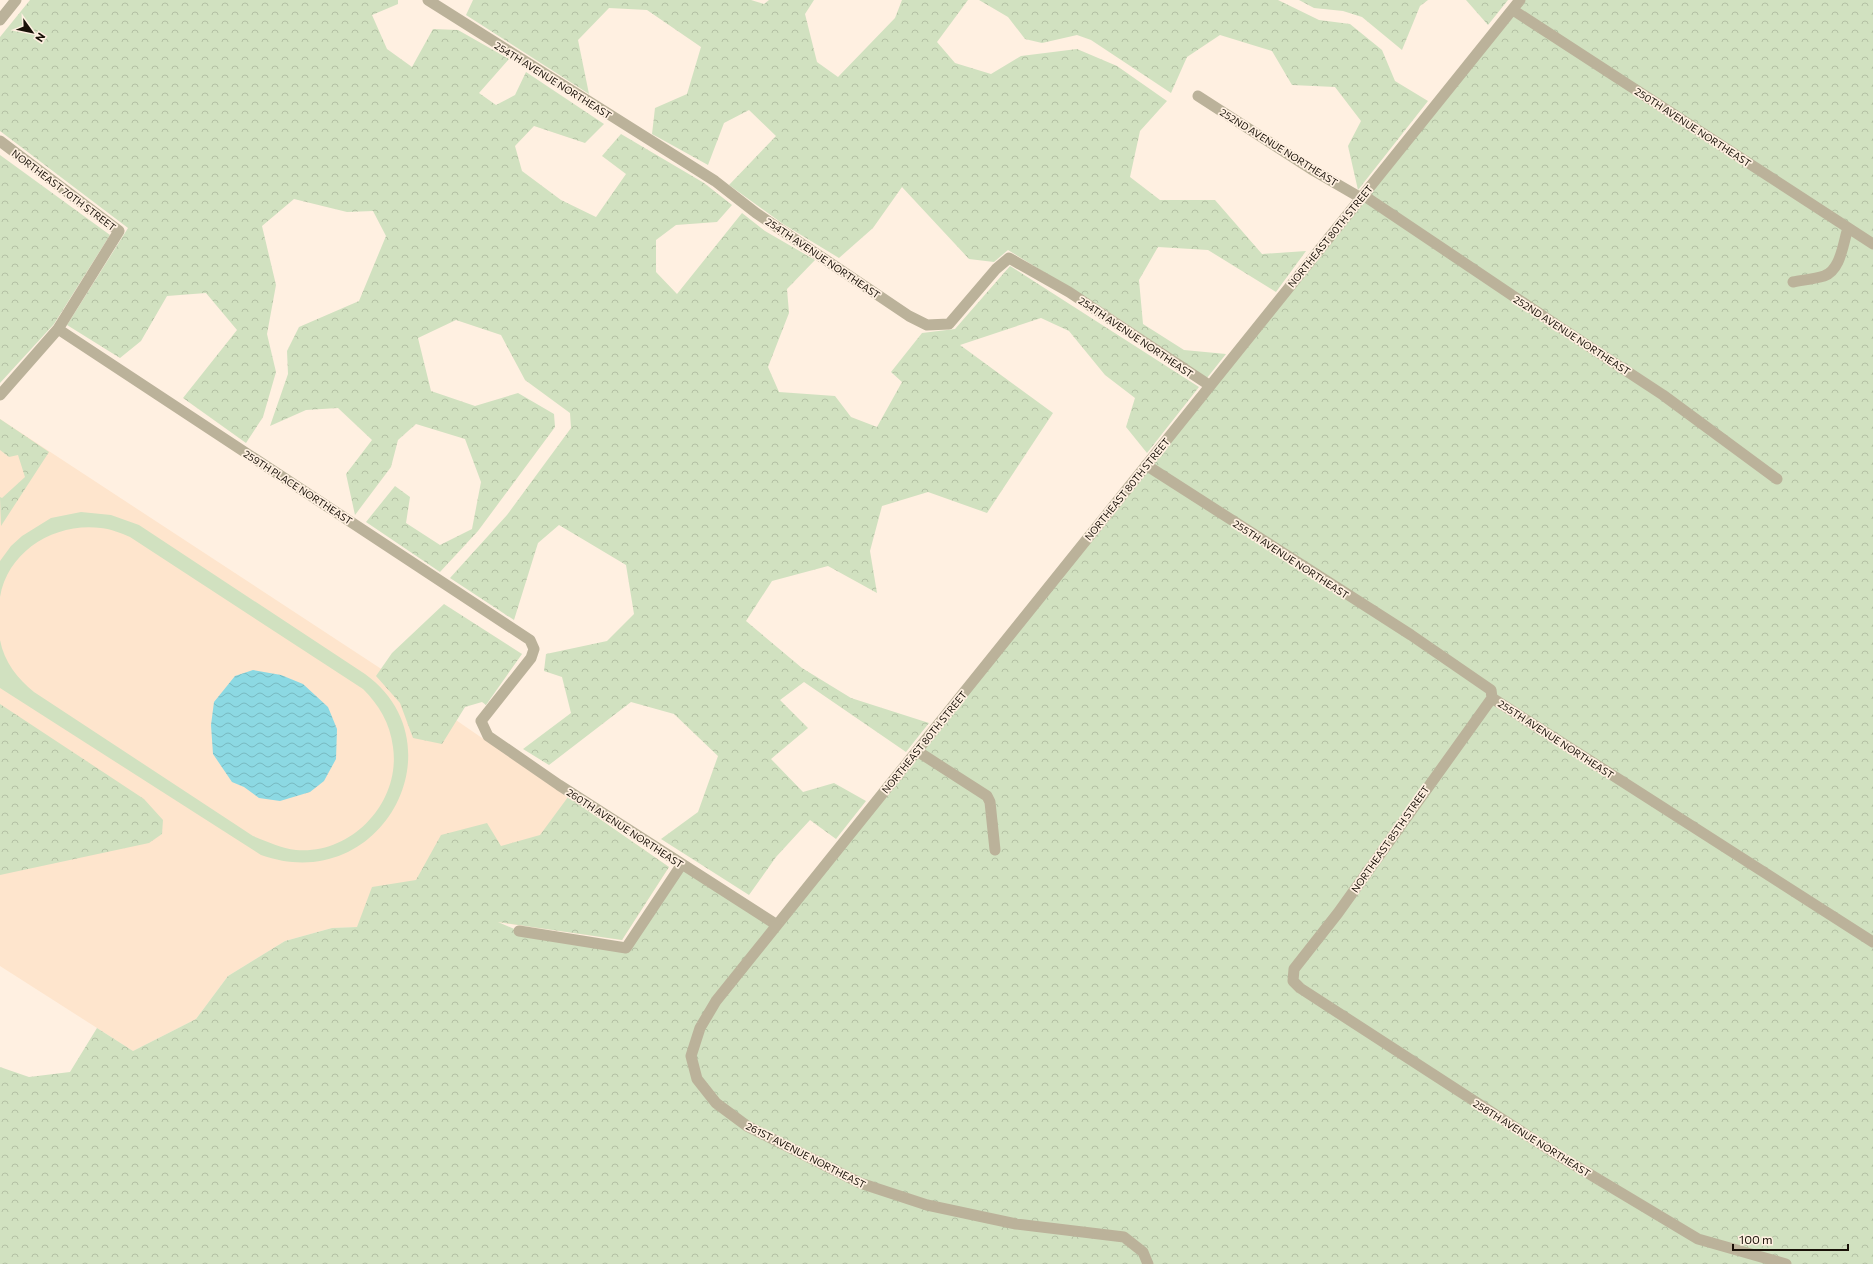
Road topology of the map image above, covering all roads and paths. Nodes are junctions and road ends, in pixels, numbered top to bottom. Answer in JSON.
{"nodes":[{"id":1,"x":16,"y":0,"type":"edge"},
{"id":2,"x":428,"y":0,"type":"edge"},
{"id":3,"x":1520,"y":0,"type":"edge"},
{"id":4,"x":1513,"y":10,"type":"junction"},
{"id":5,"x":0,"y":20,"type":"edge"},
{"id":6,"x":1198,"y":96,"type":"dead end"},
{"id":7,"x":0,"y":141,"type":"edge"},
{"id":8,"x":1362,"y":196,"type":"junction"},
{"id":9,"x":1848,"y":228,"type":"junction"},
{"id":10,"x":1873,"y":244,"type":"edge"},
{"id":11,"x":1793,"y":282,"type":"dead end"},
{"id":12,"x":58,"y":329,"type":"junction"},
{"id":13,"x":1209,"y":386,"type":"junction"},
{"id":14,"x":0,"y":395,"type":"edge"},
{"id":15,"x":1146,"y":465,"type":"junction"},
{"id":16,"x":1777,"y":479,"type":"dead end"},
{"id":17,"x":1492,"y":698,"type":"junction"},
{"id":18,"x":481,"y":722,"type":"joint"},
{"id":19,"x":917,"y":751,"type":"junction"},
{"id":20,"x":995,"y":850,"type":"dead end"},
{"id":21,"x":682,"y":864,"type":"junction"},
{"id":22,"x":777,"y":925,"type":"junction"},
{"id":23,"x":519,"y":931,"type":"dead end"},
{"id":24,"x":1873,"y":942,"type":"edge"},
{"id":25,"x":733,"y":978,"type":"joint"},
{"id":26,"x":1293,"y":981,"type":"joint"},
{"id":27,"x":1148,"y":1264,"type":"edge"},
{"id":28,"x":1786,"y":1264,"type":"edge"}],
"edges":[{"from":1,"to":5,"type":"street"},
{"from":2,"to":13,"type":"street","name":"254TH AVENUE NORTHEAST"},
{"from":3,"to":4,"type":"street","name":"NORTHEAST 80TH STREET"},
{"from":4,"to":8,"type":"street","name":"NORTHEAST 80TH STREET"},
{"from":4,"to":9,"type":"street","name":"250TH AVENUE NORTHEAST"},
{"from":6,"to":8,"type":"street","name":"252ND AVENUE NORTHEAST"},
{"from":7,"to":12,"type":"street","name":"NORTHEAST 70TH STREET"},
{"from":8,"to":13,"type":"street","name":"NORTHEAST 80TH STREET"},
{"from":8,"to":16,"type":"street","name":"252ND AVENUE NORTHEAST"},
{"from":9,"to":10,"type":"street","name":"250TH AVENUE NORTHEAST"},
{"from":9,"to":11,"type":"street"},
{"from":12,"to":14,"type":"street","name":"NORTHEAST 70TH STREET"},
{"from":12,"to":18,"type":"street","name":"259TH PLACE NORTHEAST"},
{"from":13,"to":15,"type":"street","name":"NORTHEAST 80TH STREET"},
{"from":15,"to":17,"type":"street","name":"255TH AVENUE NORTHEAST"},
{"from":15,"to":19,"type":"street","name":"NORTHEAST 80TH STREET"},
{"from":17,"to":24,"type":"street","name":"255TH AVENUE NORTHEAST"},
{"from":17,"to":26,"type":"street","name":"NORTHEAST 85TH STREET"},
{"from":18,"to":21,"type":"street","name":"260TH AVENUE NORTHEAST"},
{"from":19,"to":20,"type":"street"},
{"from":19,"to":22,"type":"street","name":"NORTHEAST 80TH STREET"},
{"from":21,"to":22,"type":"street","name":"260TH AVENUE NORTHEAST"},
{"from":21,"to":23,"type":"street"},
{"from":22,"to":25,"type":"street","name":"NORTHEAST 80TH STREET"},
{"from":25,"to":27,"type":"street","name":"261ST AVENUE NORTHEAST"},
{"from":26,"to":28,"type":"street","name":"258TH AVENUE NORTHEAST"}]}
